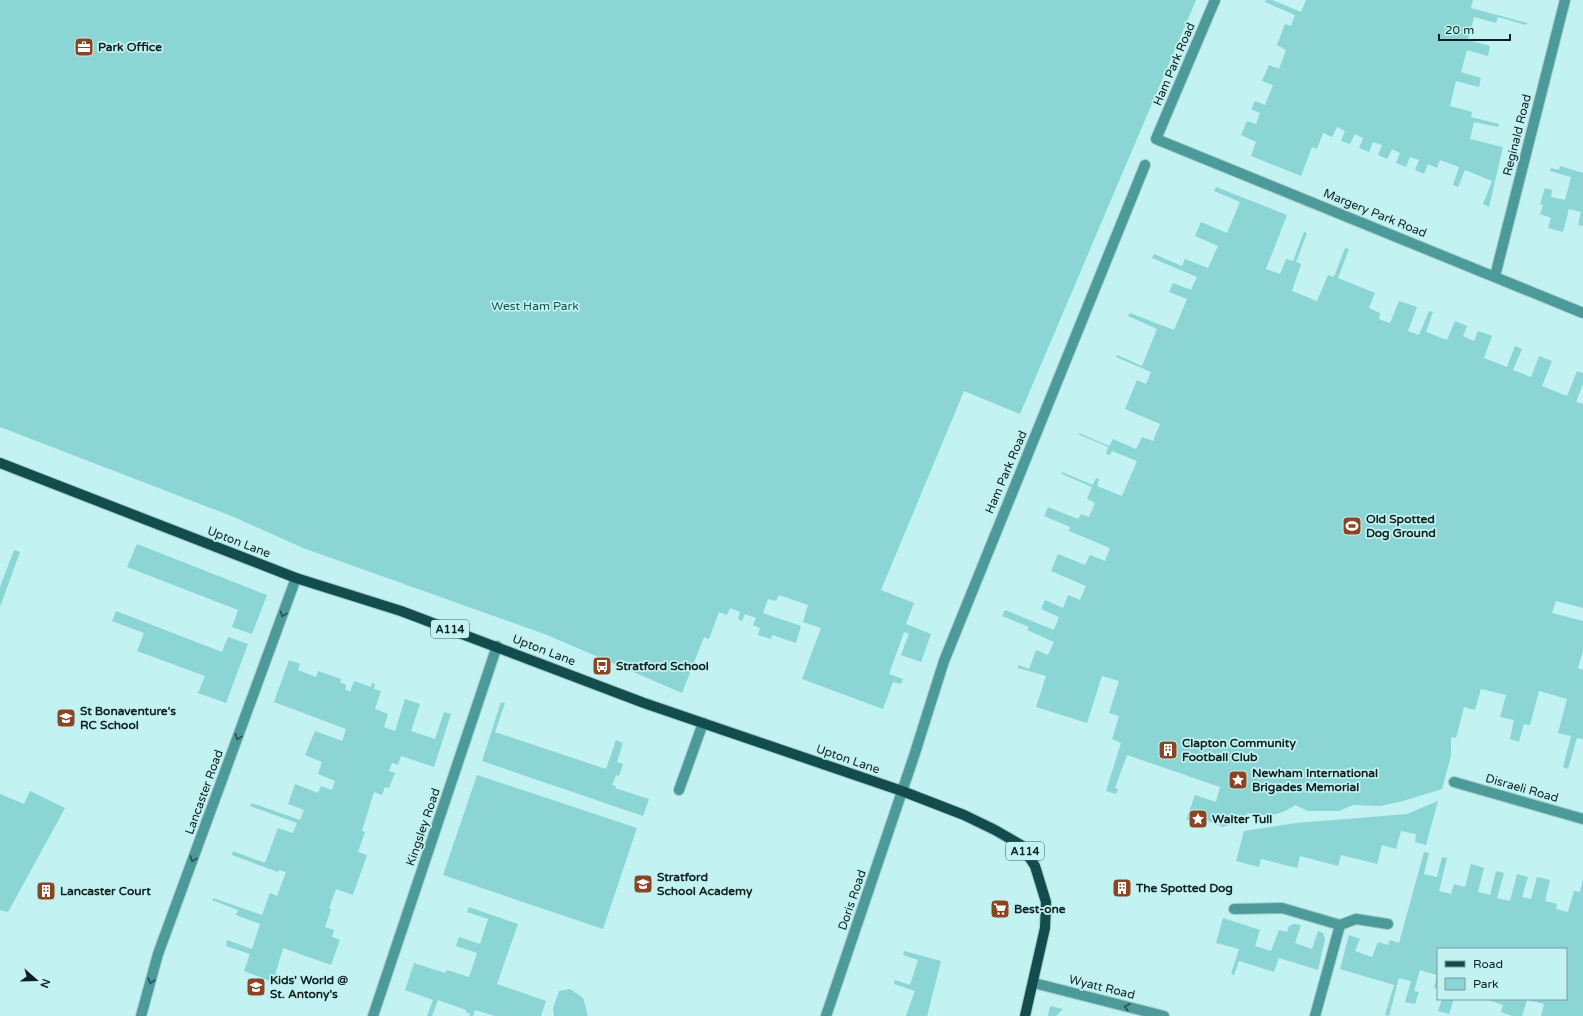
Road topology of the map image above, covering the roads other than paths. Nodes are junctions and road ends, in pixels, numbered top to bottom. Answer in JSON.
{"nodes":[{"id":1,"x":1215,"y":0,"type":"edge"},
{"id":2,"x":1565,"y":0,"type":"edge"},
{"id":3,"x":1156,"y":139,"type":"joint"},
{"id":4,"x":1145,"y":165,"type":"dead end"},
{"id":5,"x":1495,"y":276,"type":"junction"},
{"id":6,"x":1583,"y":313,"type":"edge"},
{"id":7,"x":0,"y":463,"type":"edge"},
{"id":8,"x":296,"y":578,"type":"junction"},
{"id":9,"x":497,"y":646,"type":"junction"},
{"id":10,"x":703,"y":722,"type":"junction"},
{"id":11,"x":1454,"y":782,"type":"dead end"},
{"id":12,"x":679,"y":790,"type":"dead end"},
{"id":13,"x":902,"y":792,"type":"junction"},
{"id":14,"x":1583,"y":819,"type":"edge"},
{"id":15,"x":1234,"y":909,"type":"dead end"},
{"id":16,"x":1388,"y":924,"type":"dead end"},
{"id":17,"x":1340,"y":925,"type":"junction"},
{"id":18,"x":1034,"y":983,"type":"junction"},
{"id":19,"x":142,"y":1016,"type":"edge"},
{"id":20,"x":373,"y":1016,"type":"edge"},
{"id":21,"x":826,"y":1016,"type":"edge"},
{"id":22,"x":1026,"y":1016,"type":"edge"},
{"id":23,"x":1164,"y":1016,"type":"edge"},
{"id":24,"x":1315,"y":1016,"type":"edge"}],
"edges":[{"from":1,"to":3,"type":"street","name":"Ham Park Road"},
{"from":2,"to":5,"type":"street","name":"Reginald Road"},
{"from":3,"to":5,"type":"street","name":"Margery Park Road"},
{"from":4,"to":13,"type":"street","name":"Ham Park Road"},
{"from":5,"to":6,"type":"street","name":"Margery Park Road"},
{"from":7,"to":8,"type":"main road","name":"Upton Lane","number":"A114"},
{"from":8,"to":9,"type":"main road","name":"Upton Lane","number":"A114"},
{"from":8,"to":19,"type":"street","name":"Lancaster Road","one_way":true},
{"from":9,"to":10,"type":"main road","name":"Upton Lane","number":"A114"},
{"from":9,"to":20,"type":"street","name":"Kingsley Road"},
{"from":10,"to":12,"type":"street"},
{"from":10,"to":13,"type":"main road","name":"Upton Lane","number":"A114"},
{"from":11,"to":14,"type":"street","name":"Disraeli Road"},
{"from":13,"to":18,"type":"main road","name":"Upton Lane","number":"A114"},
{"from":13,"to":21,"type":"street","name":"Doris Road"},
{"from":15,"to":17,"type":"street"},
{"from":16,"to":17,"type":"street"},
{"from":17,"to":24,"type":"street"},
{"from":18,"to":22,"type":"main road","name":"Upton Lane","number":"A114"},
{"from":23,"to":18,"type":"street","name":"Wyatt Road","one_way":true}]}
